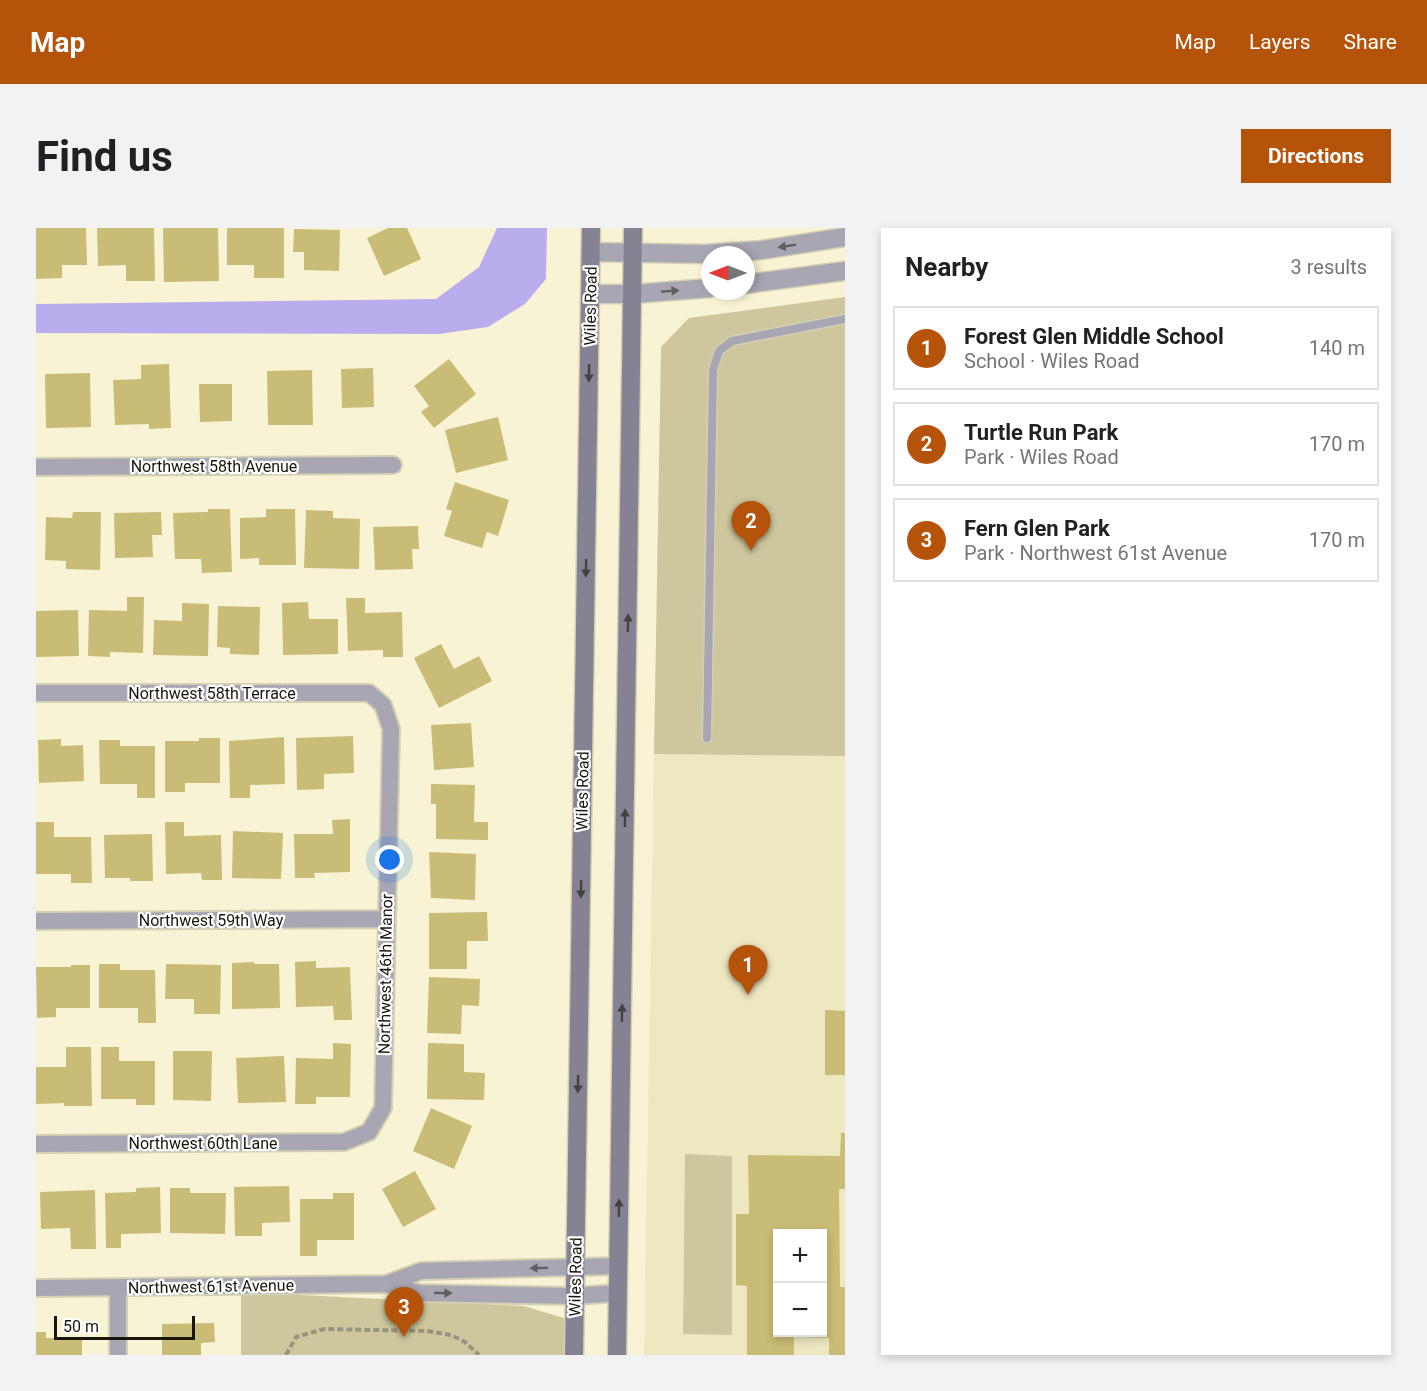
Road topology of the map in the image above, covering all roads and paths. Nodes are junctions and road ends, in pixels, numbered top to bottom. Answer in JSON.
{"nodes":[{"id":1,"x":591,"y":228,"type":"edge"},
{"id":2,"x":633,"y":228,"type":"edge"},
{"id":3,"x":845,"y":237,"type":"edge"},
{"id":4,"x":591,"y":252,"type":"junction"},
{"id":5,"x":633,"y":253,"type":"junction"},
{"id":6,"x":845,"y":271,"type":"edge"},
{"id":7,"x":755,"y":283,"type":"edge"},
{"id":8,"x":701,"y":289,"type":"edge"},
{"id":9,"x":591,"y":294,"type":"junction"},
{"id":10,"x":633,"y":294,"type":"junction"},
{"id":11,"x":845,"y":319,"type":"edge"},
{"id":12,"x":393,"y":465,"type":"dead end"},
{"id":13,"x":36,"y":466,"type":"edge"},
{"id":14,"x":36,"y":693,"type":"edge"},
{"id":15,"x":383,"y":705,"type":"joint"},
{"id":16,"x":707,"y":738,"type":"dead end"},
{"id":17,"x":386,"y":919,"type":"junction"},
{"id":18,"x":36,"y":921,"type":"edge"},
{"id":19,"x":369,"y":1132,"type":"joint"},
{"id":20,"x":36,"y":1144,"type":"edge"},
{"id":21,"x":618,"y":1266,"type":"junction"},
{"id":22,"x":576,"y":1267,"type":"junction"},
{"id":23,"x":386,"y":1284,"type":"junction"},
{"id":24,"x":36,"y":1288,"type":"edge"},
{"id":25,"x":118,"y":1288,"type":"junction"},
{"id":26,"x":618,"y":1293,"type":"junction"},
{"id":27,"x":575,"y":1296,"type":"junction"},
{"id":28,"x":118,"y":1355,"type":"edge"},
{"id":29,"x":286,"y":1355,"type":"edge"},
{"id":30,"x":479,"y":1355,"type":"edge"},
{"id":31,"x":574,"y":1355,"type":"edge"},
{"id":32,"x":617,"y":1355,"type":"edge"}],
"edges":[{"from":1,"to":4,"type":"main road","name":"Wiles Road"},
{"from":2,"to":5,"type":"main road"},
{"from":3,"to":5,"type":"street","one_way":true},
{"from":4,"to":5,"type":"street"},
{"from":4,"to":9,"type":"main road","name":"Wiles Road"},
{"from":5,"to":10,"type":"main road"},
{"from":6,"to":7,"type":"street"},
{"from":10,"to":8,"type":"street","one_way":true},
{"from":9,"to":10,"type":"street"},
{"from":9,"to":22,"type":"main road","name":"Wiles Road","one_way":true},
{"from":21,"to":10,"type":"main road","one_way":true},
{"from":11,"to":16,"type":"lane"},
{"from":12,"to":13,"type":"street","name":"Northwest 58th Avenue"},
{"from":14,"to":15,"type":"street","name":"Northwest 58th Terrace"},
{"from":15,"to":17,"type":"street","name":"Northwest 46th Manor"},
{"from":17,"to":18,"type":"street","name":"Northwest 59th Way"},
{"from":17,"to":19,"type":"street","name":"Northwest 46th Manor"},
{"from":19,"to":20,"type":"street","name":"Northwest 60th Lane"},
{"from":21,"to":22,"type":"street","name":"Northwest 61st Avenue"},
{"from":21,"to":26,"type":"main road"},
{"from":22,"to":23,"type":"street","name":"Northwest 61st Avenue","one_way":true},
{"from":22,"to":27,"type":"main road","name":"Wiles Road"},
{"from":23,"to":25,"type":"street","name":"Northwest 61st Avenue"},
{"from":23,"to":27,"type":"street","name":"Northwest 61st Avenue","one_way":true},
{"from":24,"to":25,"type":"street","name":"Northwest 61st Avenue"},
{"from":25,"to":28,"type":"street"},
{"from":26,"to":27,"type":"street","name":"Northwest 61st Avenue"},
{"from":26,"to":32,"type":"main road"},
{"from":27,"to":31,"type":"main road","name":"Wiles Road"},
{"from":29,"to":30,"type":"path"}]}
